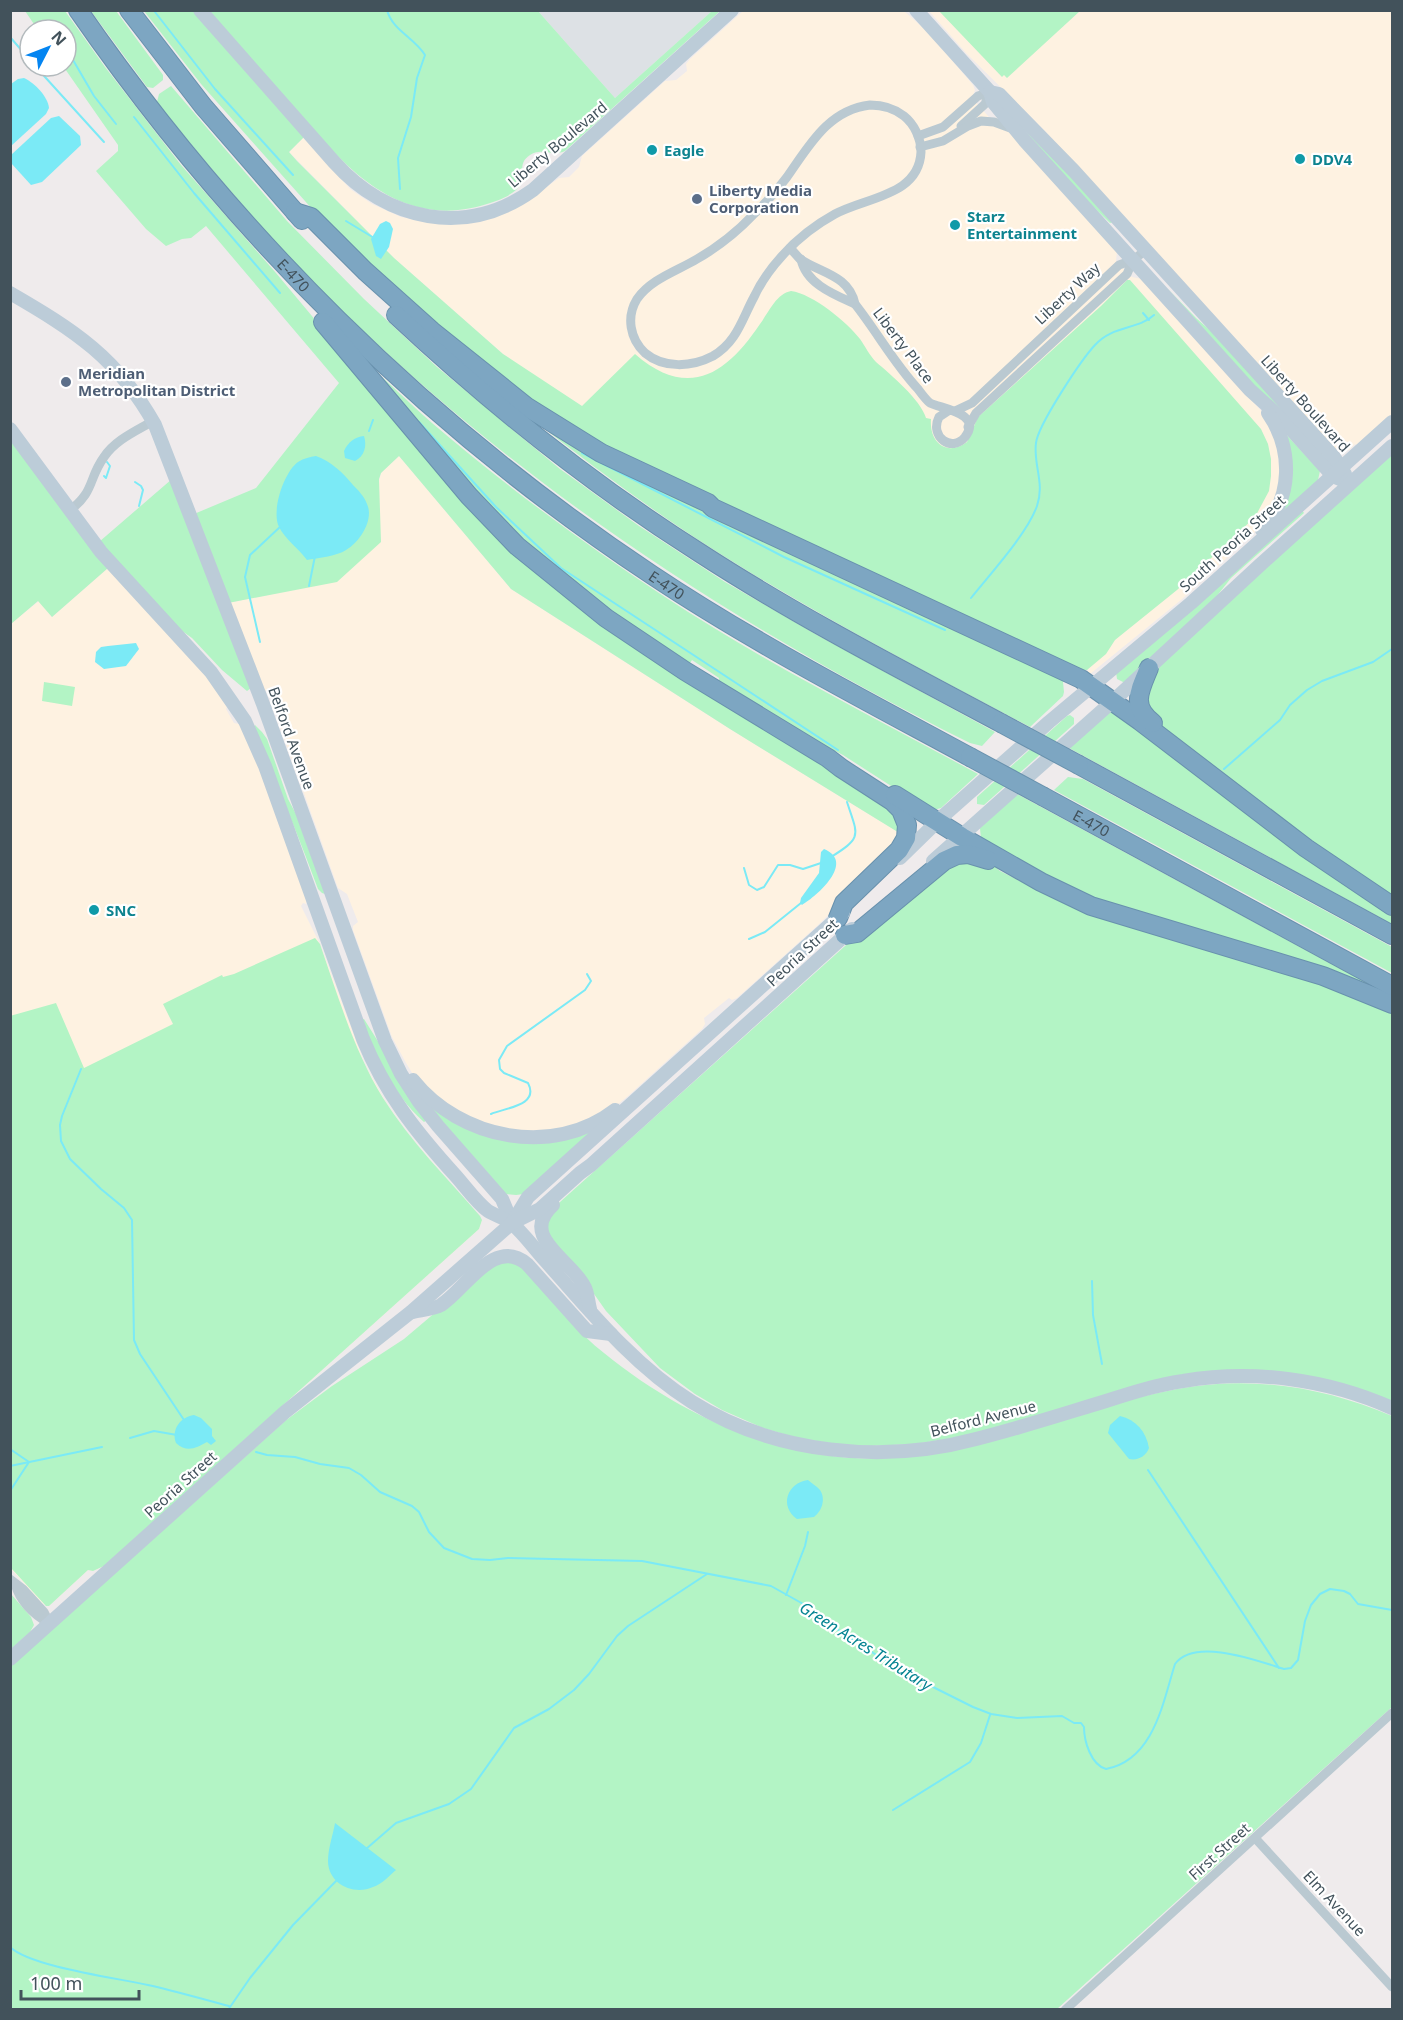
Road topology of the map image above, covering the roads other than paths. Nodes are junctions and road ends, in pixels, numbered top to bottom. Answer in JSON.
{"nodes":[{"id":1,"x":78,"y":10,"type":"edge"},
{"id":2,"x":129,"y":10,"type":"edge"},
{"id":3,"x":200,"y":10,"type":"edge"},
{"id":4,"x":732,"y":10,"type":"edge"},
{"id":5,"x":916,"y":11,"type":"edge"},
{"id":6,"x":990,"y":92,"type":"junction"},
{"id":7,"x":958,"y":130,"type":"junction"},
{"id":8,"x":1017,"y":130,"type":"junction"},
{"id":9,"x":918,"y":136,"type":"junction"},
{"id":10,"x":921,"y":147,"type":"junction"},
{"id":11,"x":295,"y":212,"type":"junction"},
{"id":12,"x":790,"y":248,"type":"junction"},
{"id":13,"x":1146,"y":250,"type":"junction"},
{"id":14,"x":270,"y":251,"type":"junction"},
{"id":15,"x":801,"y":259,"type":"junction"},
{"id":16,"x":1133,"y":260,"type":"junction"},
{"id":17,"x":10,"y":293,"type":"edge"},
{"id":18,"x":855,"y":304,"type":"junction"},
{"id":19,"x":1250,"y":390,"type":"junction"},
{"id":20,"x":930,"y":403,"type":"junction"},
{"id":21,"x":952,"y":411,"type":"junction"},
{"id":22,"x":153,"y":421,"type":"junction"},
{"id":23,"x":1392,"y":422,"type":"edge"},
{"id":24,"x":936,"y":423,"type":"junction"},
{"id":25,"x":968,"y":427,"type":"junction"},
{"id":26,"x":10,"y":429,"type":"edge"},
{"id":27,"x":1392,"y":446,"type":"edge"},
{"id":28,"x":1337,"y":471,"type":"junction"},
{"id":29,"x":1350,"y":484,"type":"junction"},
{"id":30,"x":69,"y":511,"type":"junction"},
{"id":31,"x":1242,"y":558,"type":"junction"},
{"id":32,"x":1149,"y":668,"type":"junction"},
{"id":33,"x":1091,"y":686,"type":"junction"},
{"id":34,"x":1113,"y":701,"type":"junction"},
{"id":35,"x":1173,"y":746,"type":"junction"},
{"id":36,"x":828,"y":758,"type":"junction"},
{"id":37,"x":937,"y":821,"type":"junction"},
{"id":38,"x":962,"y":837,"type":"junction"},
{"id":39,"x":1041,"y":882,"type":"junction"},
{"id":40,"x":1392,"y":906,"type":"edge"},
{"id":41,"x":841,"y":927,"type":"junction"},
{"id":42,"x":1392,"y":935,"type":"edge"},
{"id":43,"x":1392,"y":986,"type":"edge"},
{"id":44,"x":1392,"y":1004,"type":"edge"},
{"id":45,"x":394,"y":1060,"type":"junction"},
{"id":46,"x":670,"y":1070,"type":"junction"},
{"id":47,"x":591,"y":1165,"type":"junction"},
{"id":48,"x":512,"y":1223,"type":"junction"},
{"id":49,"x":411,"y":1312,"type":"junction"},
{"id":50,"x":591,"y":1312,"type":"junction"},
{"id":51,"x":611,"y":1334,"type":"junction"},
{"id":52,"x":1392,"y":1408,"type":"edge"},
{"id":53,"x":13,"y":1581,"type":"edge"},
{"id":54,"x":50,"y":1624,"type":"junction"},
{"id":55,"x":10,"y":1659,"type":"edge"},
{"id":56,"x":1392,"y":1713,"type":"edge"},
{"id":57,"x":1256,"y":1838,"type":"junction"},
{"id":58,"x":1392,"y":1988,"type":"edge"},
{"id":59,"x":1065,"y":2010,"type":"edge"}],
"edges":[{"from":1,"to":14,"type":"highway","name":"E-470"},
{"from":2,"to":11,"type":"highway"},
{"from":3,"to":4,"type":"main road","name":"Liberty Boulevard"},
{"from":5,"to":6,"type":"main road","name":"Liberty Boulevard"},
{"from":6,"to":7,"type":"street"},
{"from":6,"to":8,"type":"main road","name":"Liberty Boulevard"},
{"from":6,"to":9,"type":"street"},
{"from":6,"to":13,"type":"main road","name":"Liberty Boulevard"},
{"from":7,"to":8,"type":"street"},
{"from":7,"to":10,"type":"street"},
{"from":8,"to":16,"type":"main road","name":"Liberty Boulevard"},
{"from":9,"to":10,"type":"street"},
{"from":9,"to":12,"type":"street"},
{"from":10,"to":12,"type":"street"},
{"from":11,"to":33,"type":"highway"},
{"from":11,"to":42,"type":"highway","bridge":true},
{"from":12,"to":15,"type":"street","name":"Liberty Place"},
{"from":13,"to":16,"type":"street"},
{"from":13,"to":28,"type":"main road","name":"Liberty Boulevard"},
{"from":14,"to":36,"type":"highway"},
{"from":14,"to":43,"type":"highway","name":"E-470","bridge":true},
{"from":15,"to":18,"type":"street","name":"Liberty Place"},
{"from":15,"to":18,"type":"street","name":"Liberty Place"},
{"from":16,"to":19,"type":"main road","name":"Liberty Boulevard"},
{"from":16,"to":21,"type":"street","name":"Liberty Way"},
{"from":16,"to":25,"type":"street","name":"Liberty Way"},
{"from":17,"to":22,"type":"main road","name":"Belford Avenue"},
{"from":18,"to":20,"type":"street","name":"Liberty Place"},
{"from":19,"to":28,"type":"main road","name":"Liberty Boulevard"},
{"from":19,"to":31,"type":"main road"},
{"from":20,"to":21,"type":"street","name":"Liberty Place"},
{"from":20,"to":24,"type":"street","name":"Liberty Place"},
{"from":21,"to":24,"type":"street"},
{"from":21,"to":25,"type":"street"},
{"from":22,"to":30,"type":"street"},
{"from":22,"to":45,"type":"main road","name":"Belford Avenue"},
{"from":23,"to":28,"type":"main road","name":"South Peoria Street"},
{"from":24,"to":25,"type":"street"},
{"from":26,"to":30,"type":"main road","name":"Belford Avenue"},
{"from":27,"to":29,"type":"main road"},
{"from":28,"to":29,"type":"main road","name":"Liberty Boulevard"},
{"from":28,"to":31,"type":"main road","name":"South Peoria Street"},
{"from":29,"to":32,"type":"main road"},
{"from":30,"to":48,"type":"main road","name":"Belford Avenue"},
{"from":31,"to":33,"type":"main road","name":"South Peoria Street"},
{"from":32,"to":34,"type":"main road"},
{"from":32,"to":35,"type":"highway"},
{"from":33,"to":34,"type":"highway"},
{"from":33,"to":37,"type":"main road","name":"Peoria Street"},
{"from":34,"to":35,"type":"highway"},
{"from":34,"to":38,"type":"main road","name":"Peoria Street"},
{"from":35,"to":40,"type":"highway"},
{"from":36,"to":37,"type":"highway"},
{"from":36,"to":41,"type":"highway"},
{"from":37,"to":38,"type":"highway"},
{"from":37,"to":41,"type":"main road","name":"Peoria Street"},
{"from":38,"to":39,"type":"highway"},
{"from":38,"to":41,"type":"main road","name":"Peoria Street"},
{"from":39,"to":41,"type":"highway"},
{"from":39,"to":44,"type":"highway"},
{"from":41,"to":46,"type":"main road","name":"Peoria Street"},
{"from":41,"to":47,"type":"main road","name":"Peoria Street"},
{"from":45,"to":46,"type":"main road"},
{"from":45,"to":48,"type":"main road","name":"Belford Avenue"},
{"from":46,"to":48,"type":"main road","name":"Peoria Street"},
{"from":47,"to":48,"type":"main road","name":"Peoria Street"},
{"from":47,"to":50,"type":"main road"},
{"from":48,"to":49,"type":"main road","name":"Peoria Street"},
{"from":48,"to":50,"type":"main road","name":"Belford Avenue"},
{"from":49,"to":51,"type":"main road"},
{"from":49,"to":54,"type":"main road","name":"Peoria Street"},
{"from":50,"to":51,"type":"main road","name":"Belford Avenue"},
{"from":51,"to":52,"type":"main road","name":"Belford Avenue"},
{"from":53,"to":54,"type":"street"},
{"from":54,"to":55,"type":"main road","name":"Peoria Street"},
{"from":56,"to":57,"type":"street","name":"First Street"},
{"from":57,"to":58,"type":"street","name":"Elm Avenue"},
{"from":57,"to":59,"type":"street","name":"First Street"}]}
